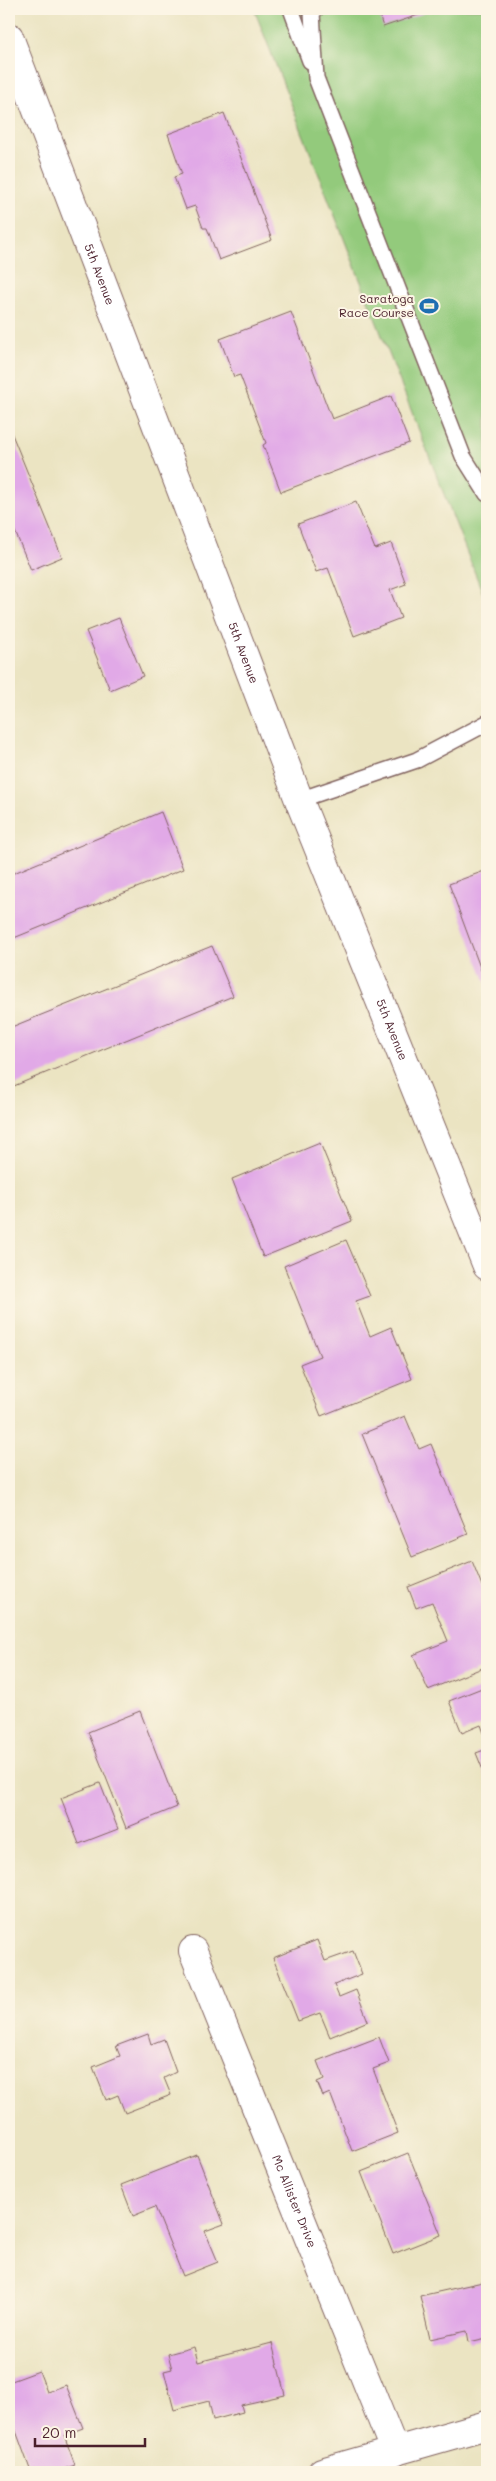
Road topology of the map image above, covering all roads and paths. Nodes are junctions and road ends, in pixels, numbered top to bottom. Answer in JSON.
{"nodes":[{"id":1,"x":291,"y":9,"type":"edge"},
{"id":2,"x":316,"y":9,"type":"edge"},
{"id":3,"x":9,"y":37,"type":"edge"},
{"id":4,"x":316,"y":78,"type":"junction"},
{"id":5,"x":487,"y":494,"type":"edge"},
{"id":6,"x":487,"y":723,"type":"edge"},
{"id":7,"x":299,"y":800,"type":"junction"},
{"id":8,"x":487,"y":1266,"type":"edge"},
{"id":9,"x":192,"y":1951,"type":"dead end"},
{"id":10,"x":487,"y":2425,"type":"edge"},
{"id":11,"x":395,"y":2452,"type":"junction"},
{"id":12,"x":322,"y":2472,"type":"edge"}],
"edges":[{"from":1,"to":4,"type":"lane"},
{"from":2,"to":4,"type":"lane"},
{"from":3,"to":7,"type":"street","name":"5th Avenue"},
{"from":4,"to":5,"type":"lane"},
{"from":6,"to":7,"type":"lane"},
{"from":7,"to":8,"type":"street","name":"5th Avenue"},
{"from":9,"to":11,"type":"street","name":"Mc Allister Drive"},
{"from":10,"to":11,"type":"street"},
{"from":11,"to":12,"type":"street"}]}
